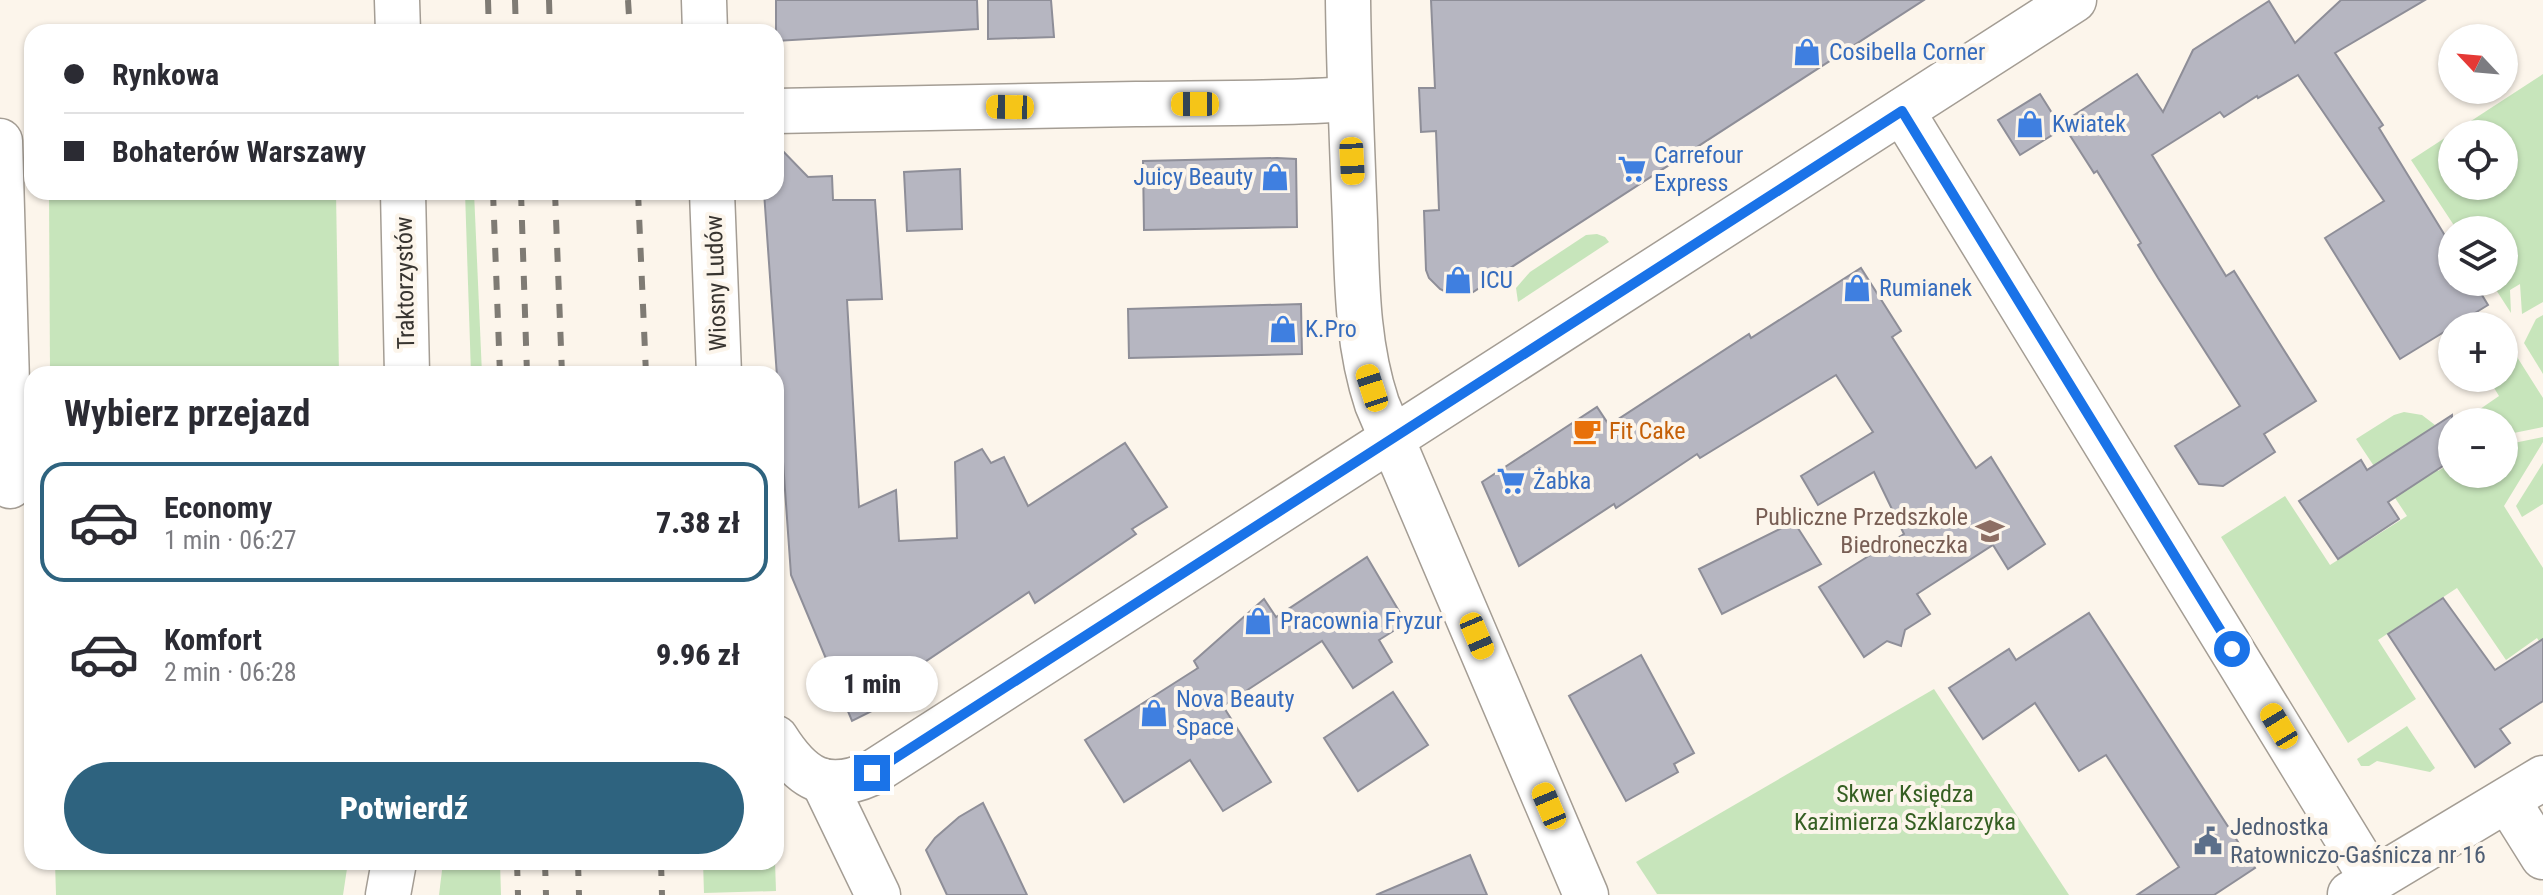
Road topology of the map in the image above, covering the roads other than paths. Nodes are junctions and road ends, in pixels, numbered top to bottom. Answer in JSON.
{"nodes":[{"id":1,"x":397,"y":0,"type":"edge"},
{"id":2,"x":704,"y":0,"type":"edge"},
{"id":3,"x":1348,"y":0,"type":"edge"},
{"id":4,"x":2049,"y":7,"type":"edge"},
{"id":5,"x":398,"y":24,"type":"edge"},
{"id":6,"x":705,"y":24,"type":"edge"},
{"id":7,"x":1349,"y":99,"type":"junction"},
{"id":8,"x":784,"y":111,"type":"edge"},
{"id":9,"x":1902,"y":111,"type":"junction"},
{"id":10,"x":0,"y":141,"type":"edge"},
{"id":11,"x":403,"y":200,"type":"edge"},
{"id":12,"x":712,"y":200,"type":"edge"},
{"id":13,"x":407,"y":366,"type":"edge"},
{"id":14,"x":719,"y":366,"type":"edge"},
{"id":15,"x":1394,"y":439,"type":"junction"},
{"id":16,"x":10,"y":486,"type":"dead end"},
{"id":17,"x":784,"y":751,"type":"edge"},
{"id":18,"x":823,"y":781,"type":"junction"},
{"id":19,"x":2525,"y":789,"type":"edge"},
{"id":20,"x":2543,"y":857,"type":"edge"},
{"id":21,"x":393,"y":870,"type":"edge"},
{"id":22,"x":2361,"y":888,"type":"edge"},
{"id":23,"x":388,"y":895,"type":"edge"},
{"id":24,"x":878,"y":895,"type":"edge"},
{"id":25,"x":1586,"y":895,"type":"edge"}],
"edges":[{"from":1,"to":5,"type":"street"},
{"from":2,"to":6,"type":"street"},
{"from":3,"to":7,"type":"street"},
{"from":4,"to":9,"type":"street"},
{"from":7,"to":8,"type":"street"},
{"from":7,"to":15,"type":"street"},
{"from":9,"to":15,"type":"street"},
{"from":9,"to":22,"type":"street"},
{"from":10,"to":16,"type":"street"},
{"from":11,"to":13,"type":"street","name":"Traktorzystów"},
{"from":12,"to":14,"type":"street","name":"Wiosny Ludów"},
{"from":15,"to":18,"type":"street"},
{"from":15,"to":25,"type":"street"},
{"from":17,"to":18,"type":"street"},
{"from":18,"to":24,"type":"street"},
{"from":19,"to":20,"type":"street"},
{"from":19,"to":22,"type":"street"},
{"from":21,"to":23,"type":"street"}]}
